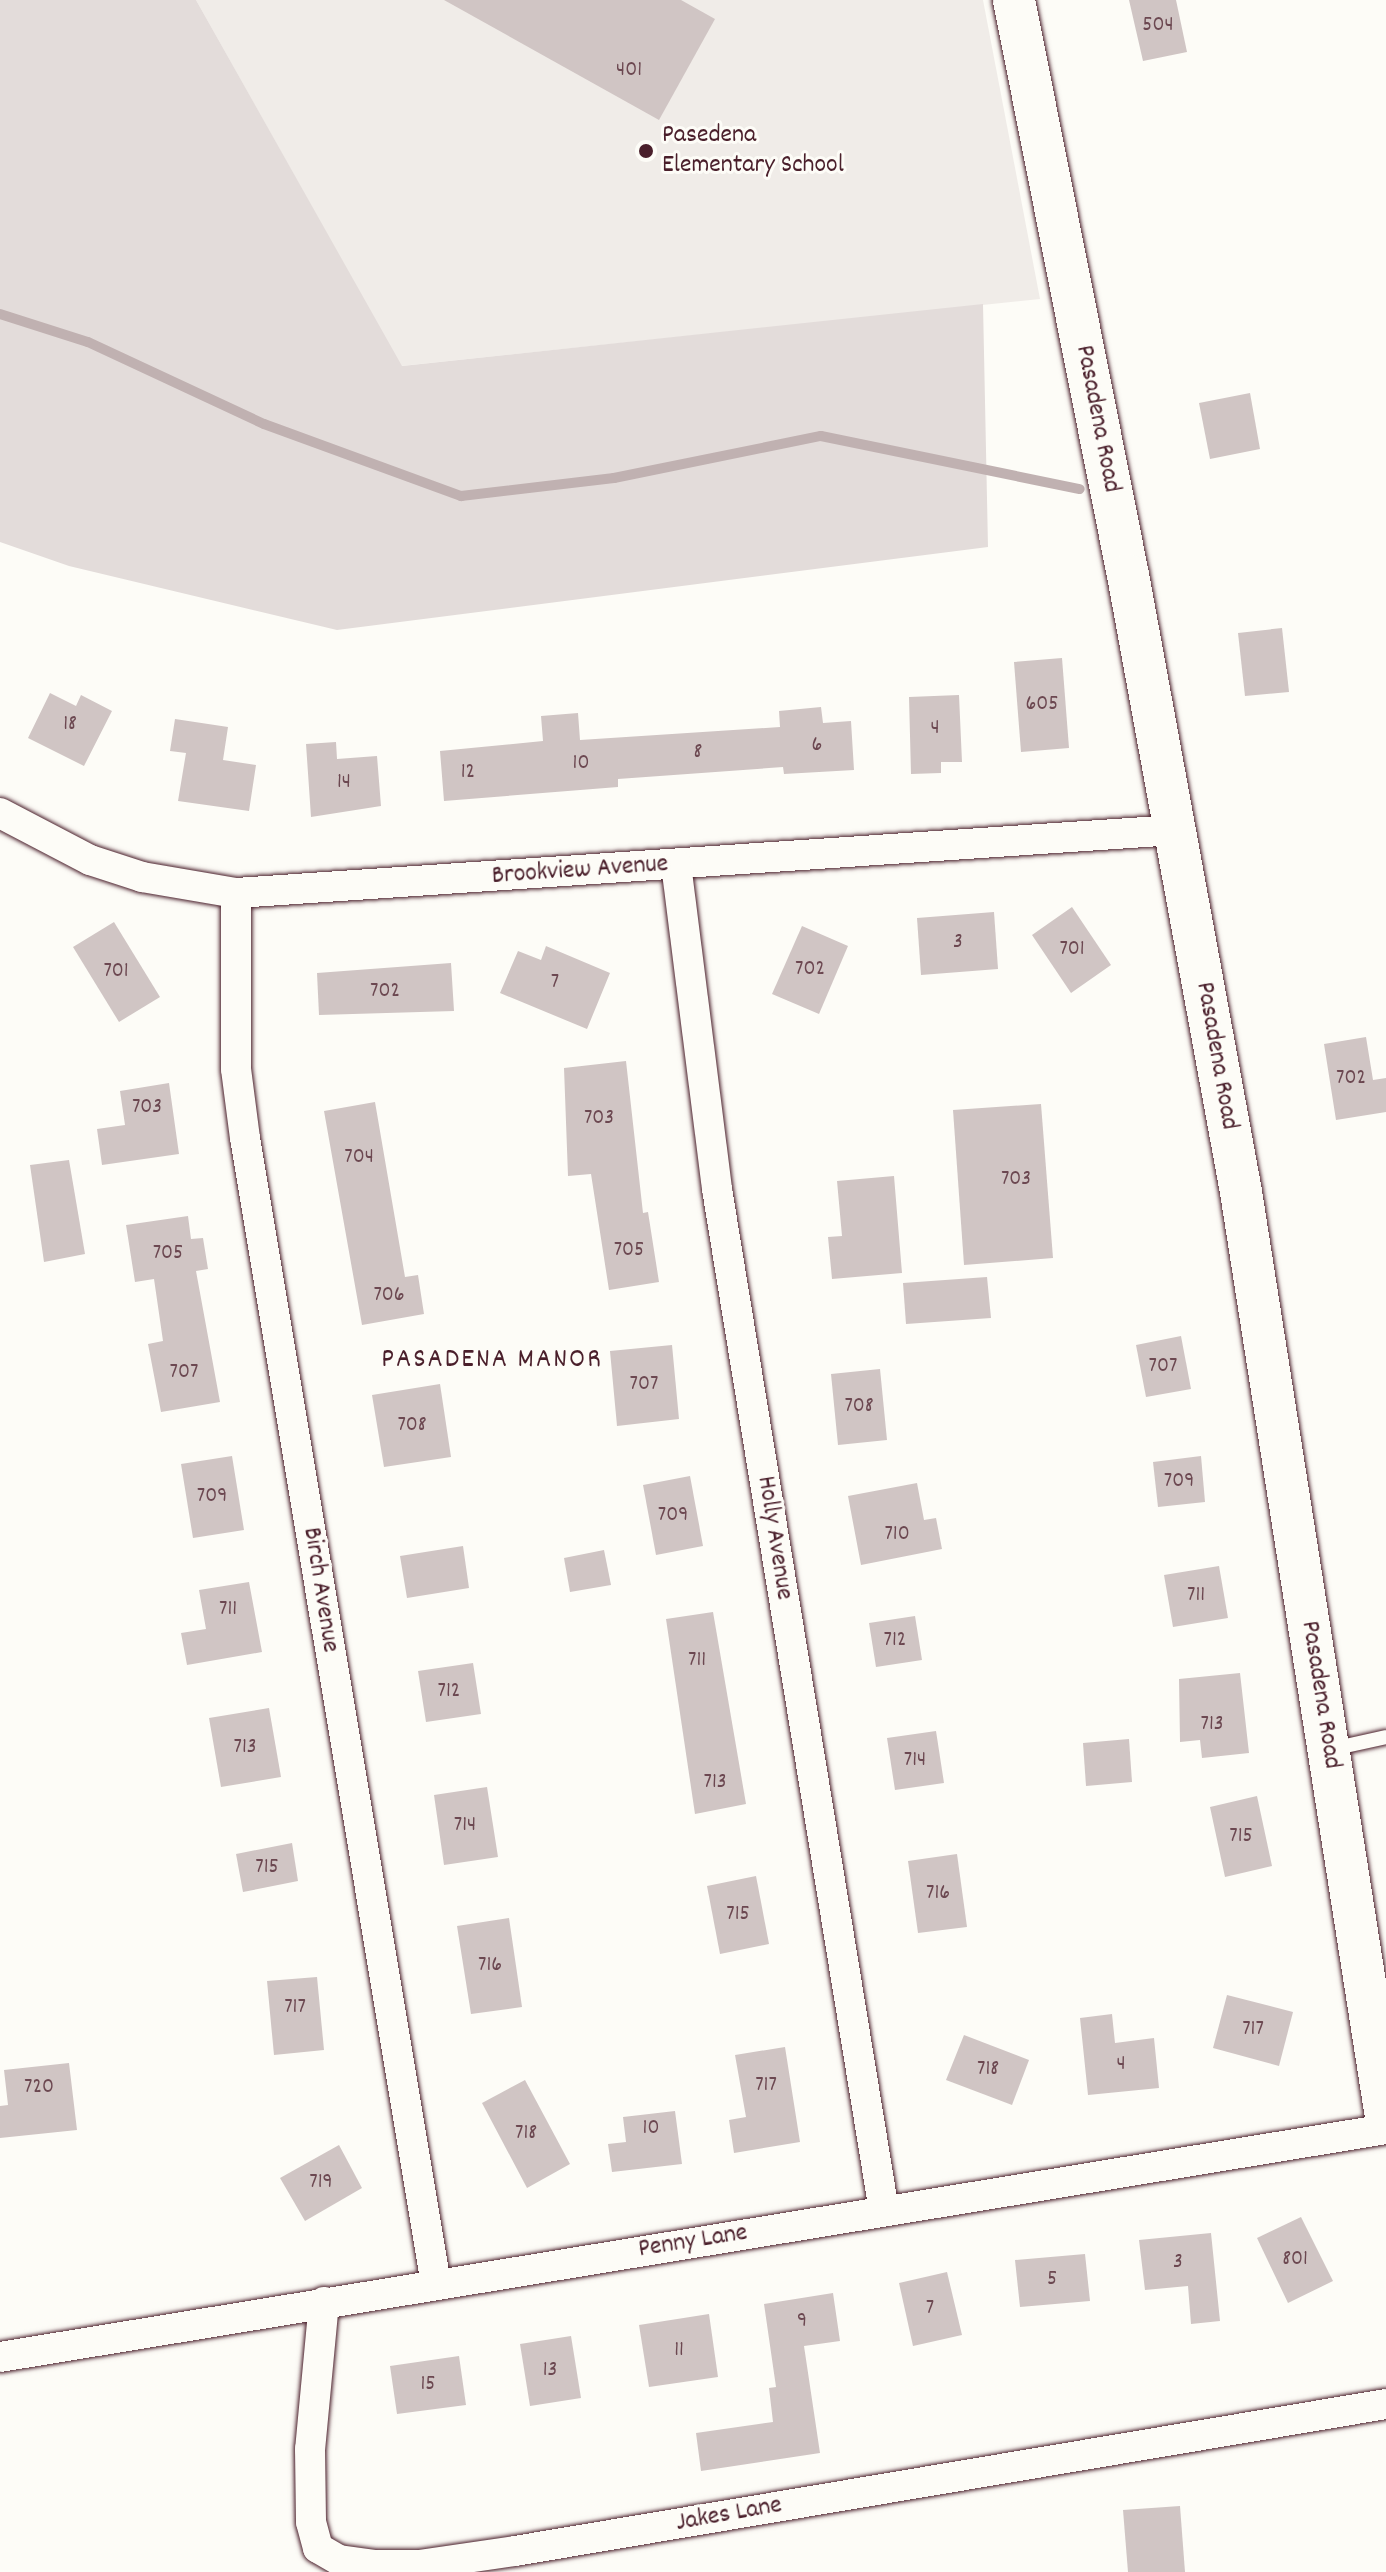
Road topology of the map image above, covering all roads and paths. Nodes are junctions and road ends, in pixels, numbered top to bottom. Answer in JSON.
{"nodes":[{"id":1,"x":1014,"y":0,"type":"edge"},
{"id":2,"x":0,"y":813,"type":"edge"},
{"id":3,"x":1175,"y":830,"type":"junction"},
{"id":4,"x":676,"y":864,"type":"junction"},
{"id":5,"x":236,"y":893,"type":"junction"},
{"id":6,"x":1386,"y":1737,"type":"edge"},
{"id":7,"x":1328,"y":1750,"type":"junction"},
{"id":8,"x":1386,"y":2117,"type":"edge"},
{"id":9,"x":1386,"y":2129,"type":"edge"},
{"id":10,"x":884,"y":2211,"type":"junction"},
{"id":11,"x":436,"y":2284,"type":"junction"},
{"id":12,"x":324,"y":2302,"type":"junction"},
{"id":13,"x":0,"y":2357,"type":"edge"},
{"id":14,"x":1386,"y":2404,"type":"edge"}],
"edges":[{"from":1,"to":3,"type":"main road","name":"Pasadena Road"},
{"from":2,"to":5,"type":"street","name":"Brookview Avenue"},
{"from":3,"to":4,"type":"street","name":"Brookview Avenue"},
{"from":3,"to":7,"type":"main road","name":"Pasadena Road"},
{"from":4,"to":5,"type":"street","name":"Brookview Avenue"},
{"from":4,"to":10,"type":"street","name":"Holly Avenue"},
{"from":5,"to":11,"type":"street","name":"Birch Avenue"},
{"from":6,"to":7,"type":"lane"},
{"from":7,"to":8,"type":"main road","name":"Pasadena Road"},
{"from":9,"to":10,"type":"street","name":"Penny Lane"},
{"from":10,"to":11,"type":"street","name":"Penny Lane"},
{"from":11,"to":12,"type":"street","name":"Penny Lane"},
{"from":12,"to":13,"type":"street","name":"Penny Lane"},
{"from":12,"to":14,"type":"street","name":"Jakes Lane"}]}
